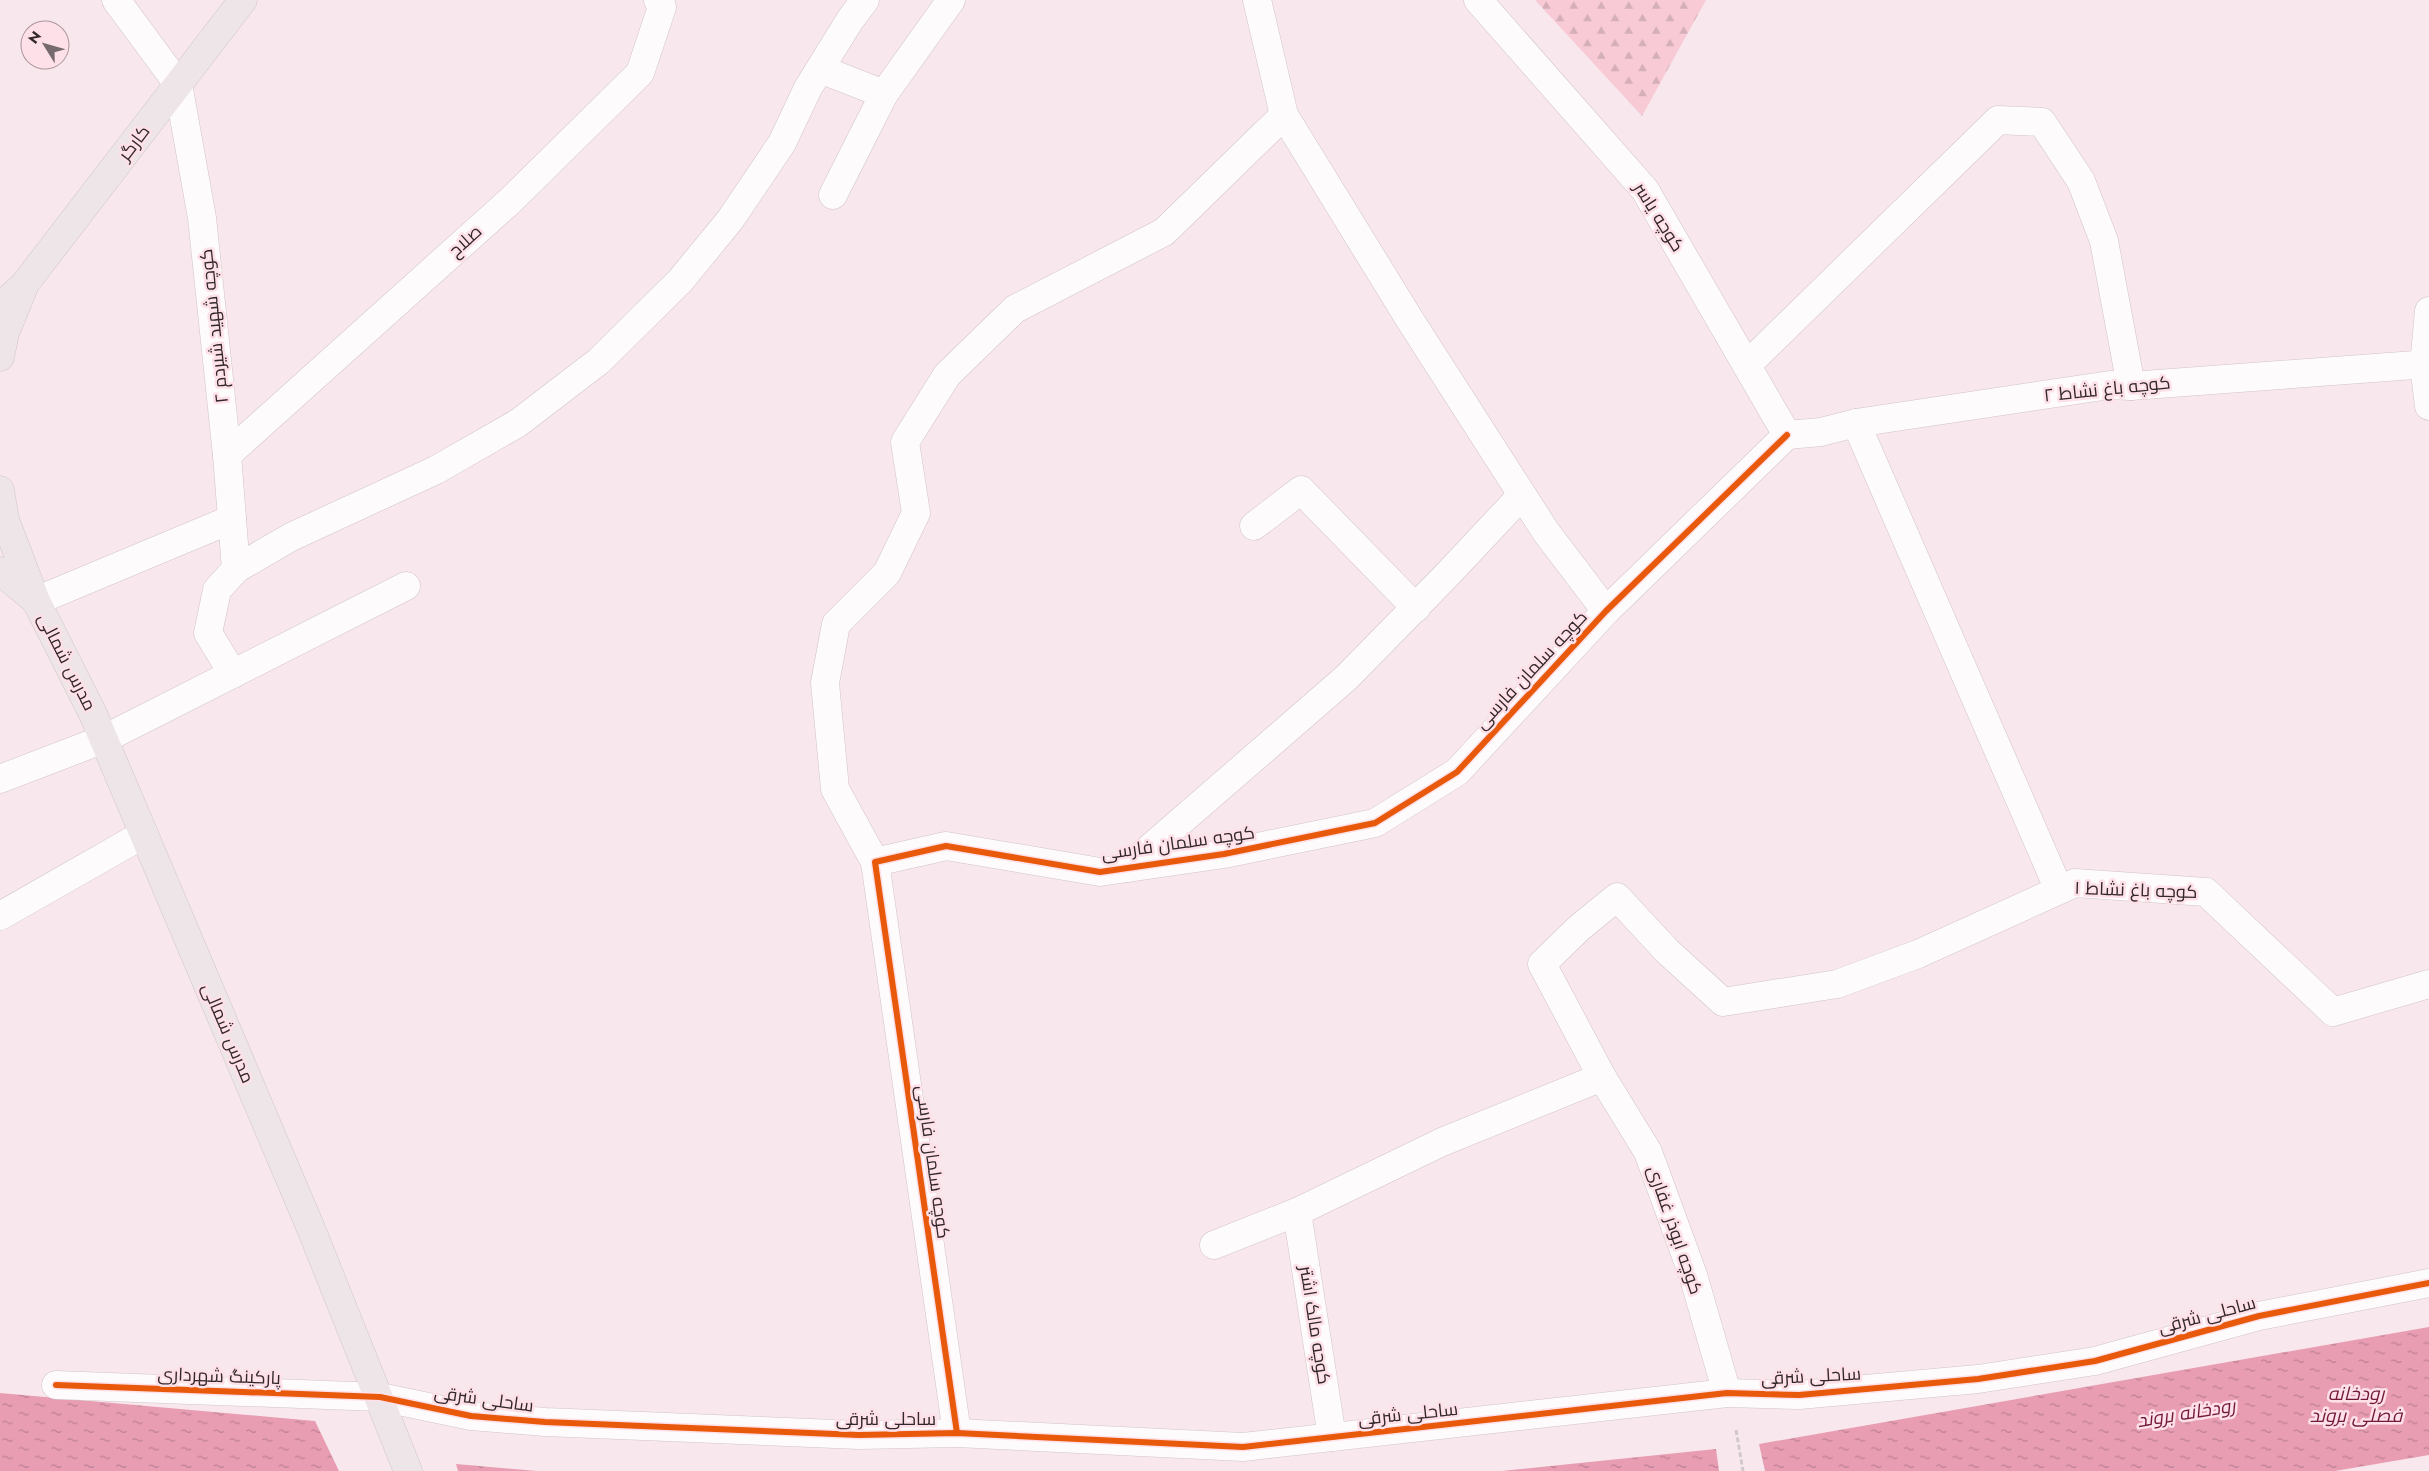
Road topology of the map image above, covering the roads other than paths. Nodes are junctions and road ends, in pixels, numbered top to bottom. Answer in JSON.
{"nodes":[{"id":1,"x":116,"y":0,"type":"edge"},
{"id":2,"x":243,"y":0,"type":"edge"},
{"id":3,"x":658,"y":0,"type":"edge"},
{"id":4,"x":865,"y":0,"type":"edge"},
{"id":5,"x":951,"y":0,"type":"edge"},
{"id":6,"x":1257,"y":0,"type":"edge"},
{"id":7,"x":1478,"y":0,"type":"edge"},
{"id":8,"x":820,"y":69,"type":"junction"},
{"id":9,"x":178,"y":84,"type":"junction"},
{"id":10,"x":884,"y":94,"type":"junction"},
{"id":11,"x":1284,"y":115,"type":"junction"},
{"id":12,"x":833,"y":195,"type":"dead end"},
{"id":13,"x":24,"y":285,"type":"junction"},
{"id":14,"x":0,"y":307,"type":"edge"},
{"id":15,"x":2429,"y":311,"type":"edge"},
{"id":16,"x":0,"y":357,"type":"edge"},
{"id":17,"x":1747,"y":365,"type":"junction"},
{"id":18,"x":2427,"y":365,"type":"edge"},
{"id":19,"x":2131,"y":386,"type":"junction"},
{"id":20,"x":2429,"y":406,"type":"edge"},
{"id":21,"x":1856,"y":423,"type":"junction"},
{"id":22,"x":1787,"y":435,"type":"junction"},
{"id":23,"x":228,"y":455,"type":"junction"},
{"id":24,"x":0,"y":490,"type":"edge"},
{"id":25,"x":1522,"y":495,"type":"junction"},
{"id":26,"x":232,"y":519,"type":"junction"},
{"id":27,"x":1254,"y":526,"type":"dead end"},
{"id":28,"x":236,"y":569,"type":"junction"},
{"id":29,"x":0,"y":571,"type":"edge"},
{"id":30,"x":406,"y":586,"type":"dead end"},
{"id":31,"x":36,"y":600,"type":"junction"},
{"id":32,"x":1416,"y":608,"type":"junction"},
{"id":33,"x":1606,"y":611,"type":"junction"},
{"id":34,"x":233,"y":674,"type":"junction"},
{"id":35,"x":104,"y":740,"type":"junction"},
{"id":36,"x":0,"y":779,"type":"edge"},
{"id":37,"x":144,"y":834,"type":"junction"},
{"id":38,"x":875,"y":862,"type":"junction"},
{"id":39,"x":1127,"y":868,"type":"junction"},
{"id":40,"x":2059,"y":890,"type":"junction"},
{"id":41,"x":0,"y":916,"type":"edge"},
{"id":42,"x":2429,"y":984,"type":"edge"},
{"id":43,"x":1723,"y":1002,"type":"joint"},
{"id":44,"x":1602,"y":1077,"type":"junction"},
{"id":45,"x":1297,"y":1212,"type":"junction"},
{"id":46,"x":1214,"y":1245,"type":"dead end"},
{"id":47,"x":2429,"y":1283,"type":"edge"},
{"id":48,"x":56,"y":1385,"type":"dead end"},
{"id":49,"x":1727,"y":1393,"type":"junction"},
{"id":50,"x":380,"y":1397,"type":"junction"},
{"id":51,"x":957,"y":1433,"type":"junction"},
{"id":52,"x":1332,"y":1437,"type":"junction"},
{"id":53,"x":408,"y":1471,"type":"edge"}],
"edges":[{"from":1,"to":9,"type":"street"},
{"from":2,"to":9,"type":"main road","name":"کارگر"},
{"from":3,"to":23,"type":"street","name":"صلاح"},
{"from":4,"to":8,"type":"street"},
{"from":5,"to":10,"type":"street"},
{"from":6,"to":11,"type":"street"},
{"from":7,"to":17,"type":"street","name":"کوچه یاسر"},
{"from":8,"to":10,"type":"street"},
{"from":8,"to":28,"type":"street"},
{"from":9,"to":13,"type":"main road","name":"کارگر"},
{"from":9,"to":23,"type":"street","name":"کوچه شهید شیردم ۲"},
{"from":10,"to":12,"type":"street"},
{"from":11,"to":25,"type":"street"},
{"from":11,"to":38,"type":"street"},
{"from":13,"to":14,"type":"main road"},
{"from":13,"to":16,"type":"main road"},
{"from":15,"to":18,"type":"street"},
{"from":17,"to":19,"type":"street"},
{"from":17,"to":22,"type":"street","name":"کوچه یاسر"},
{"from":18,"to":19,"type":"street","name":"کوچه باغ نشاط ۲"},
{"from":18,"to":20,"type":"street"},
{"from":19,"to":21,"type":"street","name":"کوچه باغ نشاط ۲"},
{"from":21,"to":22,"type":"street","name":"کوچه باغ نشاط ۲"},
{"from":21,"to":40,"type":"street"},
{"from":22,"to":33,"type":"street","name":"کوچه سلمان فارسی"},
{"from":23,"to":26,"type":"street","name":"کوچه شهید شیردم ۲"},
{"from":24,"to":31,"type":"main road","name":"مدرس شمالی"},
{"from":25,"to":32,"type":"street"},
{"from":25,"to":33,"type":"street"},
{"from":26,"to":28,"type":"street","name":"کوچه شهید شیردم ۲"},
{"from":26,"to":31,"type":"street"},
{"from":27,"to":32,"type":"street"},
{"from":28,"to":34,"type":"street"},
{"from":29,"to":31,"type":"main road","name":"مدرس شمالی"},
{"from":30,"to":34,"type":"street"},
{"from":31,"to":35,"type":"main road","name":"مدرس شمالی"},
{"from":32,"to":39,"type":"street"},
{"from":33,"to":39,"type":"street","name":"کوچه سلمان فارسی"},
{"from":34,"to":35,"type":"street"},
{"from":35,"to":36,"type":"street"},
{"from":35,"to":37,"type":"main road","name":"مدرس شمالی"},
{"from":37,"to":41,"type":"street"},
{"from":37,"to":50,"type":"main road","name":"مدرس شمالی"},
{"from":38,"to":39,"type":"street","name":"کوچه سلمان فارسی"},
{"from":38,"to":51,"type":"street","name":"کوچه سلمان فارسی"},
{"from":40,"to":42,"type":"street","name":"کوچه باغ نشاط ۱"},
{"from":40,"to":43,"type":"street","name":"کوچه باغ نشاط ۱"},
{"from":43,"to":44,"type":"street","name":"کوچه ابوذر غفاری"},
{"from":44,"to":45,"type":"street"},
{"from":44,"to":49,"type":"street","name":"کوچه ابوذر غفاری"},
{"from":45,"to":46,"type":"street"},
{"from":45,"to":52,"type":"street","name":"کوچه مالک اشتر"},
{"from":47,"to":49,"type":"street","name":"ساحلی شرقی"},
{"from":48,"to":50,"type":"street","name":"پارکینگ شهرداری"},
{"from":49,"to":52,"type":"street","name":"ساحلی شرقی"},
{"from":50,"to":51,"type":"street","name":"ساحلی شرقی"},
{"from":50,"to":53,"type":"main road","name":"مدرس شمالی"},
{"from":51,"to":52,"type":"street","name":"ساحلی شرقی"}]}
